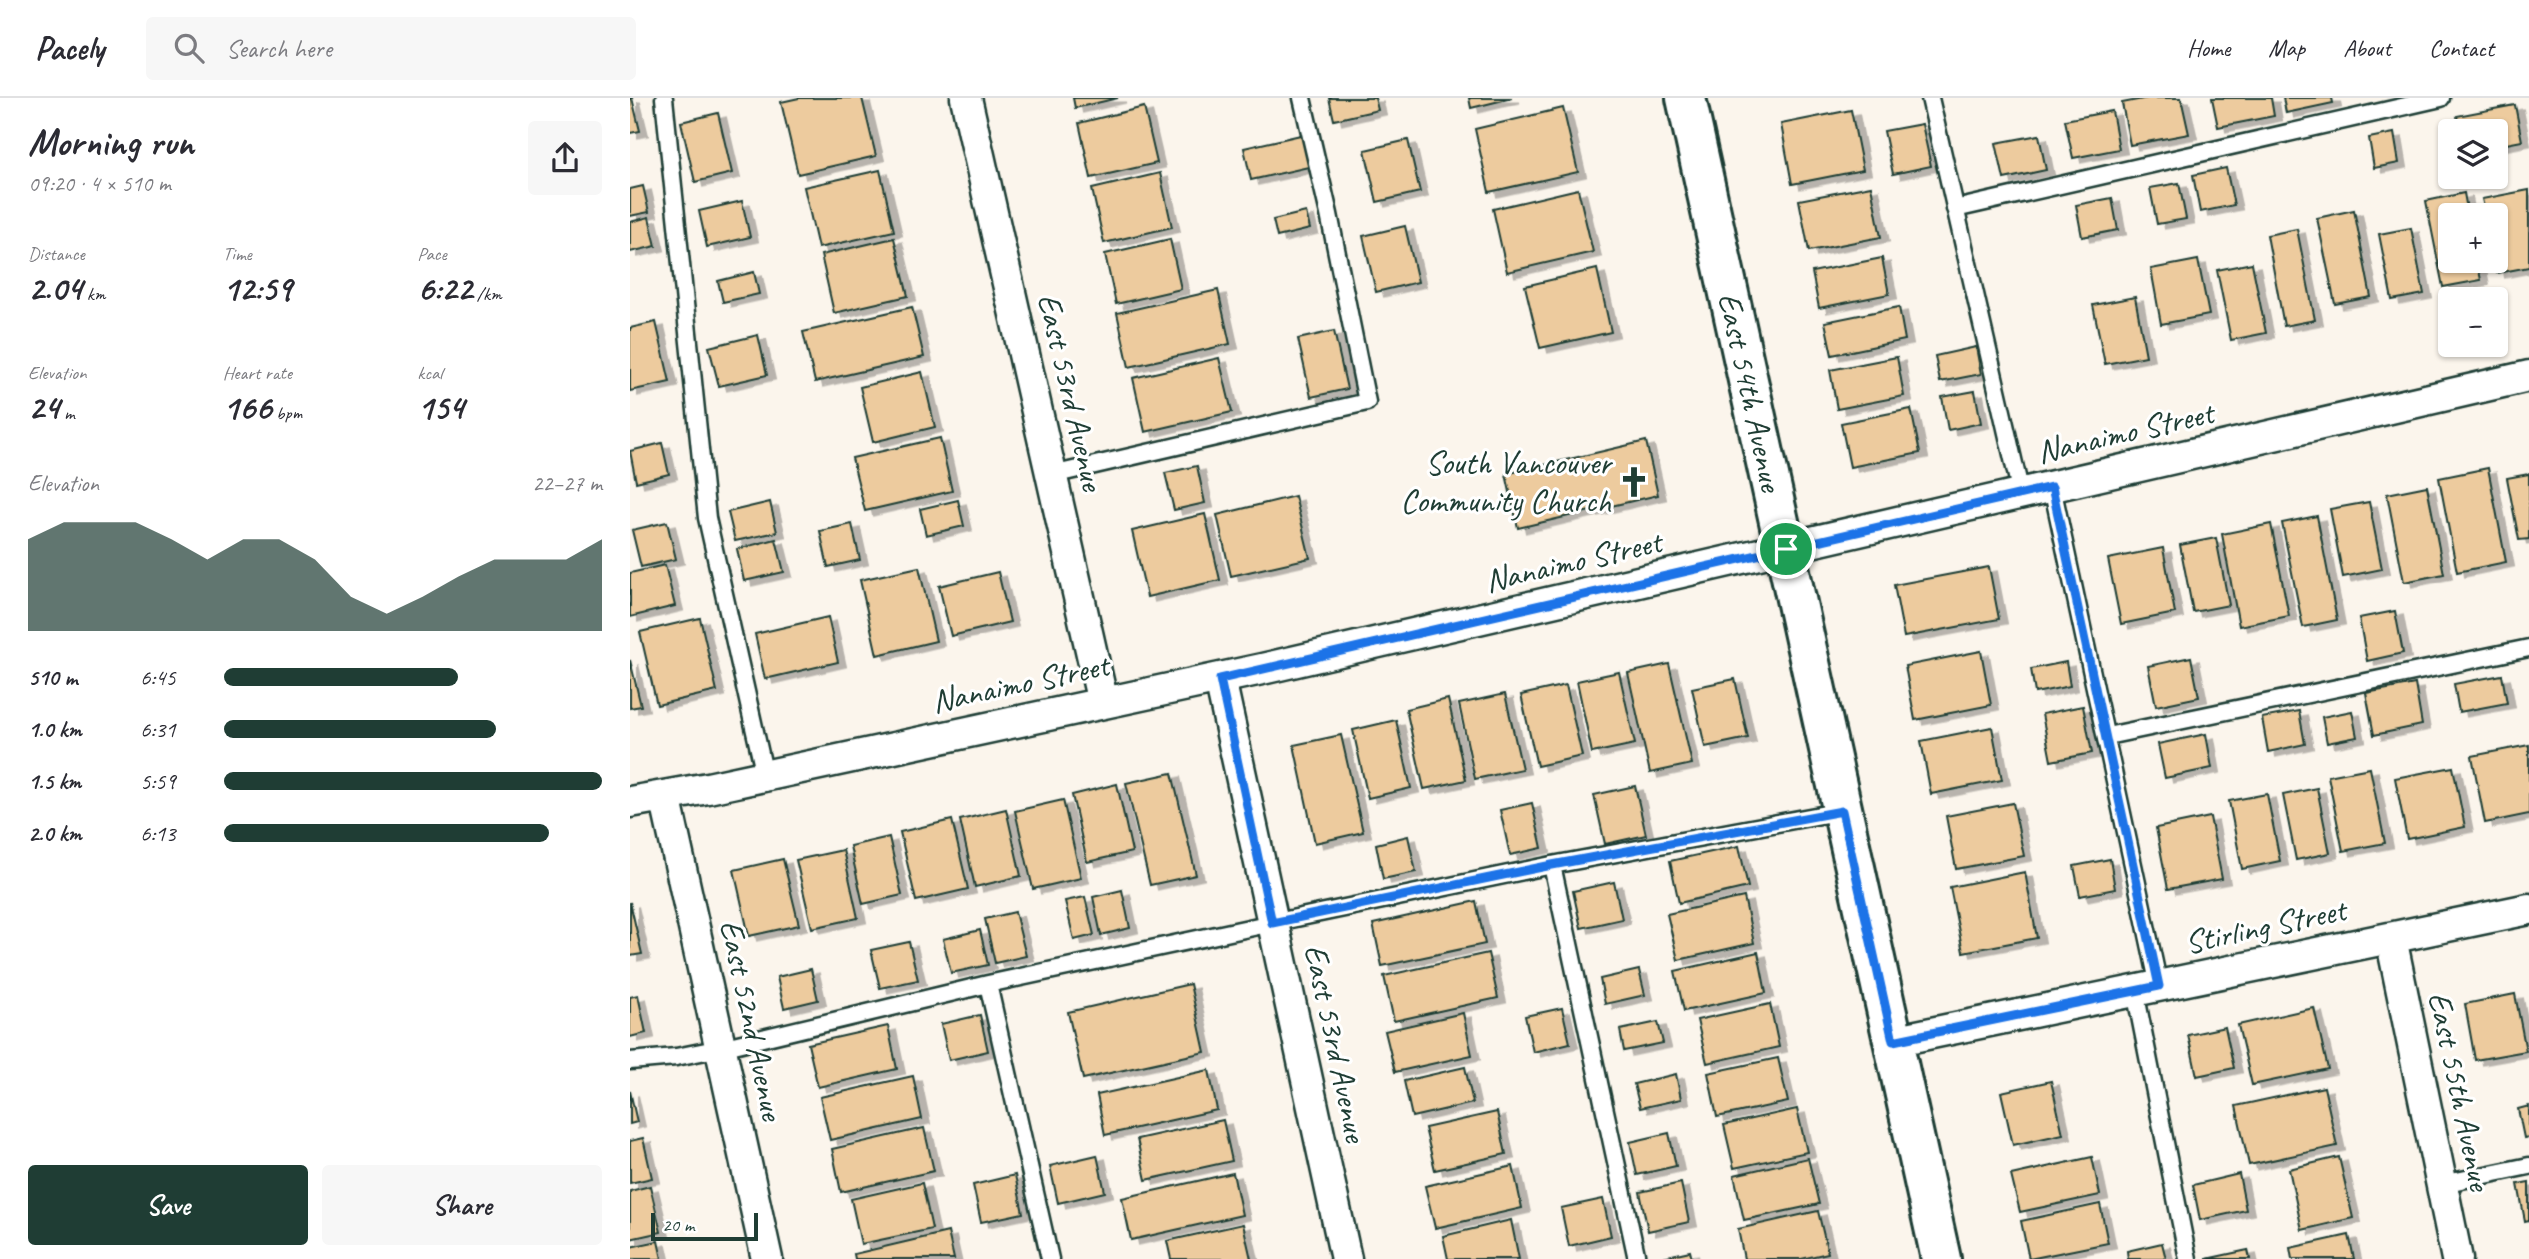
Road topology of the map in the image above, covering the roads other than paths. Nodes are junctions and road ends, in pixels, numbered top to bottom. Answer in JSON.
{"nodes":[{"id":1,"x":664,"y":98,"type":"edge"},
{"id":2,"x":966,"y":98,"type":"edge"},
{"id":3,"x":1302,"y":98,"type":"edge"},
{"id":4,"x":1686,"y":98,"type":"edge"},
{"id":5,"x":1930,"y":98,"type":"edge"},
{"id":6,"x":2441,"y":98,"type":"edge"},
{"id":7,"x":1955,"y":209,"type":"junction"},
{"id":8,"x":2529,"y":376,"type":"edge"},
{"id":9,"x":1052,"y":475,"type":"junction"},
{"id":10,"x":2052,"y":487,"type":"junction"},
{"id":11,"x":2021,"y":495,"type":"junction"},
{"id":12,"x":1786,"y":549,"type":"junction"},
{"id":13,"x":2529,"y":648,"type":"edge"},
{"id":14,"x":1220,"y":679,"type":"junction"},
{"id":15,"x":1103,"y":703,"type":"junction"},
{"id":16,"x":2107,"y":736,"type":"junction"},
{"id":17,"x":765,"y":776,"type":"junction"},
{"id":18,"x":665,"y":796,"type":"junction"},
{"id":19,"x":630,"y":802,"type":"edge"},
{"id":20,"x":1842,"y":811,"type":"junction"},
{"id":21,"x":1552,"y":865,"type":"junction"},
{"id":22,"x":2529,"y":909,"type":"edge"},
{"id":23,"x":1272,"y":923,"type":"junction"},
{"id":24,"x":2391,"y":938,"type":"junction"},
{"id":25,"x":988,"y":984,"type":"junction"},
{"id":26,"x":2147,"y":988,"type":"junction"},
{"id":27,"x":1893,"y":1041,"type":"junction"},
{"id":28,"x":721,"y":1048,"type":"junction"},
{"id":29,"x":630,"y":1061,"type":"edge"},
{"id":30,"x":2529,"y":1167,"type":"edge"},
{"id":31,"x":2441,"y":1184,"type":"junction"},
{"id":32,"x":767,"y":1259,"type":"edge"},
{"id":33,"x":1050,"y":1259,"type":"edge"},
{"id":34,"x":1346,"y":1259,"type":"edge"},
{"id":35,"x":1637,"y":1259,"type":"edge"},
{"id":36,"x":1941,"y":1259,"type":"edge"},
{"id":37,"x":2188,"y":1259,"type":"edge"},
{"id":38,"x":2457,"y":1259,"type":"edge"}],
"edges":[{"from":1,"to":17,"type":"lane"},
{"from":2,"to":9,"type":"street","name":"East 53rd Avenue"},
{"from":3,"to":9,"type":"lane"},
{"from":4,"to":12,"type":"street","name":"East 54th Avenue"},
{"from":5,"to":7,"type":"lane"},
{"from":6,"to":7,"type":"lane"},
{"from":7,"to":11,"type":"lane"},
{"from":8,"to":10,"type":"street","name":"Nanaimo Street"},
{"from":9,"to":15,"type":"street","name":"East 53rd Avenue"},
{"from":10,"to":11,"type":"street","name":"Nanaimo Street"},
{"from":10,"to":16,"type":"lane"},
{"from":11,"to":12,"type":"street","name":"Nanaimo Street"},
{"from":12,"to":14,"type":"street","name":"Nanaimo Street"},
{"from":12,"to":20,"type":"street","name":"East 54th Avenue"},
{"from":13,"to":16,"type":"lane"},
{"from":14,"to":15,"type":"street","name":"Nanaimo Street"},
{"from":14,"to":23,"type":"street","name":"East 53rd Avenue"},
{"from":15,"to":17,"type":"street","name":"Nanaimo Street"},
{"from":16,"to":26,"type":"lane"},
{"from":17,"to":18,"type":"street","name":"Nanaimo Street"},
{"from":18,"to":19,"type":"street","name":"Nanaimo Street"},
{"from":18,"to":28,"type":"street","name":"East 52nd Avenue"},
{"from":20,"to":21,"type":"lane"},
{"from":20,"to":27,"type":"street","name":"East 54th Avenue"},
{"from":21,"to":23,"type":"lane"},
{"from":21,"to":35,"type":"lane"},
{"from":22,"to":24,"type":"street","name":"Stirling Street"},
{"from":23,"to":25,"type":"lane"},
{"from":23,"to":34,"type":"street","name":"East 53rd Avenue"},
{"from":24,"to":26,"type":"street","name":"Stirling Street"},
{"from":24,"to":31,"type":"street","name":"East 55th Avenue"},
{"from":25,"to":28,"type":"lane"},
{"from":25,"to":33,"type":"lane"},
{"from":26,"to":27,"type":"street","name":"Stirling Street"},
{"from":26,"to":37,"type":"lane"},
{"from":27,"to":36,"type":"street","name":"East 54th Avenue"},
{"from":28,"to":29,"type":"lane"},
{"from":28,"to":32,"type":"street","name":"East 52nd Avenue"},
{"from":30,"to":31,"type":"lane"},
{"from":31,"to":38,"type":"street","name":"East 55th Avenue"}]}
